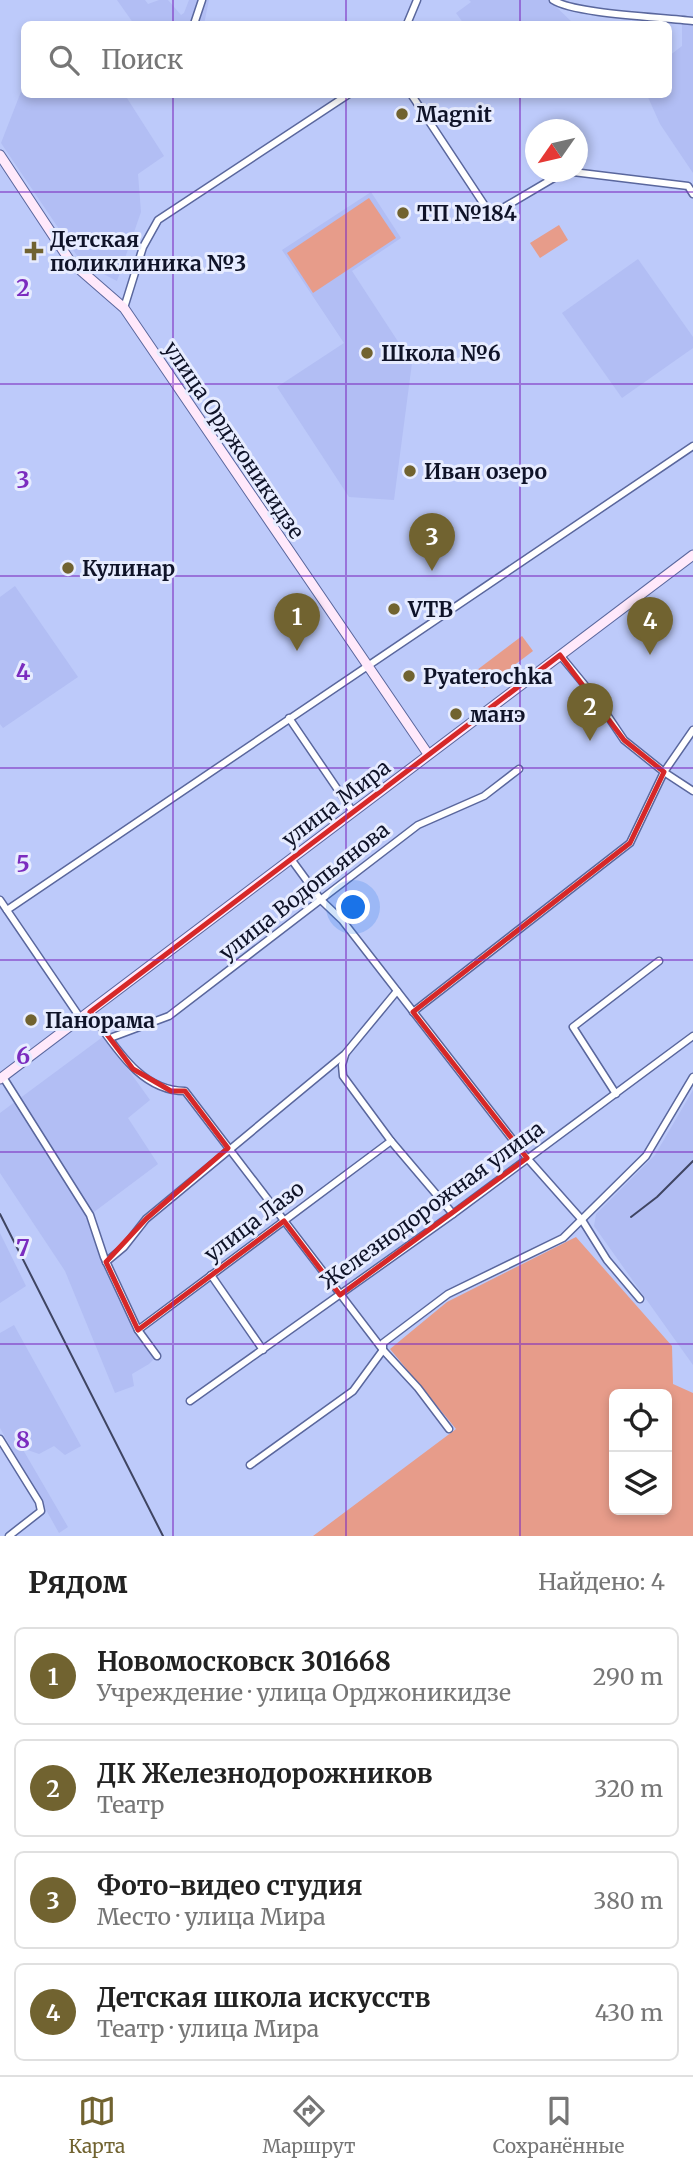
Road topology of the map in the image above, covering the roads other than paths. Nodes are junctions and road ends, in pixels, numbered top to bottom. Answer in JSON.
{"nodes":[{"id":1,"x":202,"y":0,"type":"edge"},
{"id":2,"x":417,"y":0,"type":"edge"},
{"id":3,"x":552,"y":0,"type":"edge"},
{"id":4,"x":195,"y":21,"type":"edge"},
{"id":5,"x":408,"y":21,"type":"edge"},
{"id":6,"x":693,"y":21,"type":"edge"},
{"id":7,"x":343,"y":98,"type":"edge"},
{"id":8,"x":414,"y":98,"type":"edge"},
{"id":9,"x":0,"y":155,"type":"edge"},
{"id":10,"x":588,"y":174,"type":"edge"},
{"id":11,"x":547,"y":182,"type":"edge"},
{"id":12,"x":693,"y":194,"type":"edge"},
{"id":13,"x":124,"y":308,"type":"junction"},
{"id":14,"x":693,"y":446,"type":"edge"},
{"id":15,"x":693,"y":555,"type":"edge"},
{"id":16,"x":560,"y":655,"type":"junction"},
{"id":17,"x":367,"y":668,"type":"junction"},
{"id":18,"x":289,"y":718,"type":"junction"},
{"id":19,"x":693,"y":730,"type":"edge"},
{"id":20,"x":428,"y":754,"type":"junction"},
{"id":21,"x":519,"y":769,"type":"dead end"},
{"id":22,"x":664,"y":772,"type":"junction"},
{"id":23,"x":693,"y":791,"type":"edge"},
{"id":24,"x":353,"y":812,"type":"junction"},
{"id":25,"x":291,"y":859,"type":"junction"},
{"id":26,"x":0,"y":900,"type":"edge"},
{"id":27,"x":321,"y":900,"type":"junction"},
{"id":28,"x":7,"y":910,"type":"junction"},
{"id":29,"x":659,"y":961,"type":"dead end"},
{"id":30,"x":397,"y":991,"type":"junction"},
{"id":31,"x":90,"y":1012,"type":"junction"},
{"id":32,"x":413,"y":1012,"type":"junction"},
{"id":33,"x":81,"y":1019,"type":"junction"},
{"id":34,"x":693,"y":1036,"type":"edge"},
{"id":35,"x":110,"y":1038,"type":"junction"},
{"id":36,"x":345,"y":1054,"type":"junction"},
{"id":37,"x":693,"y":1077,"type":"edge"},
{"id":38,"x":2,"y":1078,"type":"edge"},
{"id":39,"x":616,"y":1094,"type":"junction"},
{"id":40,"x":391,"y":1141,"type":"junction"},
{"id":41,"x":230,"y":1150,"type":"junction"},
{"id":42,"x":527,"y":1158,"type":"junction"},
{"id":43,"x":453,"y":1214,"type":"junction"},
{"id":44,"x":582,"y":1220,"type":"junction"},
{"id":45,"x":284,"y":1221,"type":"junction"},
{"id":46,"x":106,"y":1262,"type":"junction"},
{"id":47,"x":211,"y":1275,"type":"junction"},
{"id":48,"x":340,"y":1295,"type":"junction"},
{"id":49,"x":640,"y":1299,"type":"dead end"},
{"id":50,"x":138,"y":1330,"type":"junction"},
{"id":51,"x":263,"y":1350,"type":"junction"},
{"id":52,"x":383,"y":1350,"type":"junction"},
{"id":53,"x":157,"y":1356,"type":"dead end"},
{"id":54,"x":190,"y":1401,"type":"dead end"},
{"id":55,"x":449,"y":1429,"type":"dead end"},
{"id":56,"x":0,"y":1439,"type":"edge"},
{"id":57,"x":250,"y":1465,"type":"dead end"},
{"id":58,"x":9,"y":1536,"type":"edge"}],
"edges":[{"from":1,"to":4,"type":"street"},
{"from":2,"to":5,"type":"street"},
{"from":3,"to":6,"type":"street"},
{"from":7,"to":13,"type":"street"},
{"from":8,"to":11,"type":"street"},
{"from":9,"to":13,"type":"main road","name":"улица Орджоникидзе"},
{"from":10,"to":12,"type":"street"},
{"from":13,"to":17,"type":"main road","name":"улица Орджоникидзе"},
{"from":14,"to":17,"type":"street"},
{"from":15,"to":16,"type":"main road","name":"улица Мира"},
{"from":16,"to":20,"type":"main road","name":"улица Мира"},
{"from":16,"to":22,"type":"street"},
{"from":17,"to":18,"type":"street"},
{"from":17,"to":20,"type":"main road","name":"улица Орджоникидзе"},
{"from":18,"to":24,"type":"street"},
{"from":18,"to":28,"type":"street"},
{"from":19,"to":22,"type":"street"},
{"from":20,"to":24,"type":"main road","name":"улица Мира"},
{"from":21,"to":27,"type":"street","name":"улица Водопьянова"},
{"from":22,"to":23,"type":"street"},
{"from":22,"to":32,"type":"street"},
{"from":24,"to":25,"type":"main road","name":"улица Мира"},
{"from":25,"to":27,"type":"street"},
{"from":25,"to":31,"type":"main road","name":"улица Мира"},
{"from":26,"to":28,"type":"street"},
{"from":27,"to":30,"type":"street"},
{"from":27,"to":35,"type":"street","name":"улица Водопьянова"},
{"from":28,"to":33,"type":"street"},
{"from":29,"to":39,"type":"street"},
{"from":30,"to":32,"type":"street"},
{"from":30,"to":36,"type":"street"},
{"from":31,"to":33,"type":"main road","name":"улица Мира"},
{"from":31,"to":35,"type":"street"},
{"from":32,"to":42,"type":"street"},
{"from":33,"to":38,"type":"main road","name":"улица Мира"},
{"from":34,"to":39,"type":"street","name":"Железнодорожная улица"},
{"from":35,"to":41,"type":"street"},
{"from":36,"to":40,"type":"street"},
{"from":36,"to":41,"type":"street"},
{"from":37,"to":44,"type":"street"},
{"from":38,"to":46,"type":"street"},
{"from":39,"to":42,"type":"street","name":"Железнодорожная улица"},
{"from":40,"to":43,"type":"street"},
{"from":40,"to":45,"type":"street","name":"улица Лазо"},
{"from":41,"to":45,"type":"street"},
{"from":41,"to":46,"type":"street"},
{"from":42,"to":43,"type":"street","name":"Железнодорожная улица"},
{"from":42,"to":44,"type":"street"},
{"from":43,"to":48,"type":"street","name":"Железнодорожная улица"},
{"from":44,"to":49,"type":"street"},
{"from":44,"to":52,"type":"street"},
{"from":45,"to":47,"type":"street","name":"улица Лазо"},
{"from":45,"to":48,"type":"street"},
{"from":46,"to":50,"type":"street"},
{"from":47,"to":50,"type":"street","name":"улица Лазо"},
{"from":47,"to":51,"type":"street"},
{"from":48,"to":51,"type":"street","name":"Железнодорожная улица"},
{"from":48,"to":52,"type":"street"},
{"from":50,"to":53,"type":"street"},
{"from":51,"to":54,"type":"street","name":"Железнодорожная улица"},
{"from":52,"to":55,"type":"street"},
{"from":52,"to":57,"type":"street"},
{"from":56,"to":58,"type":"street"}]}
